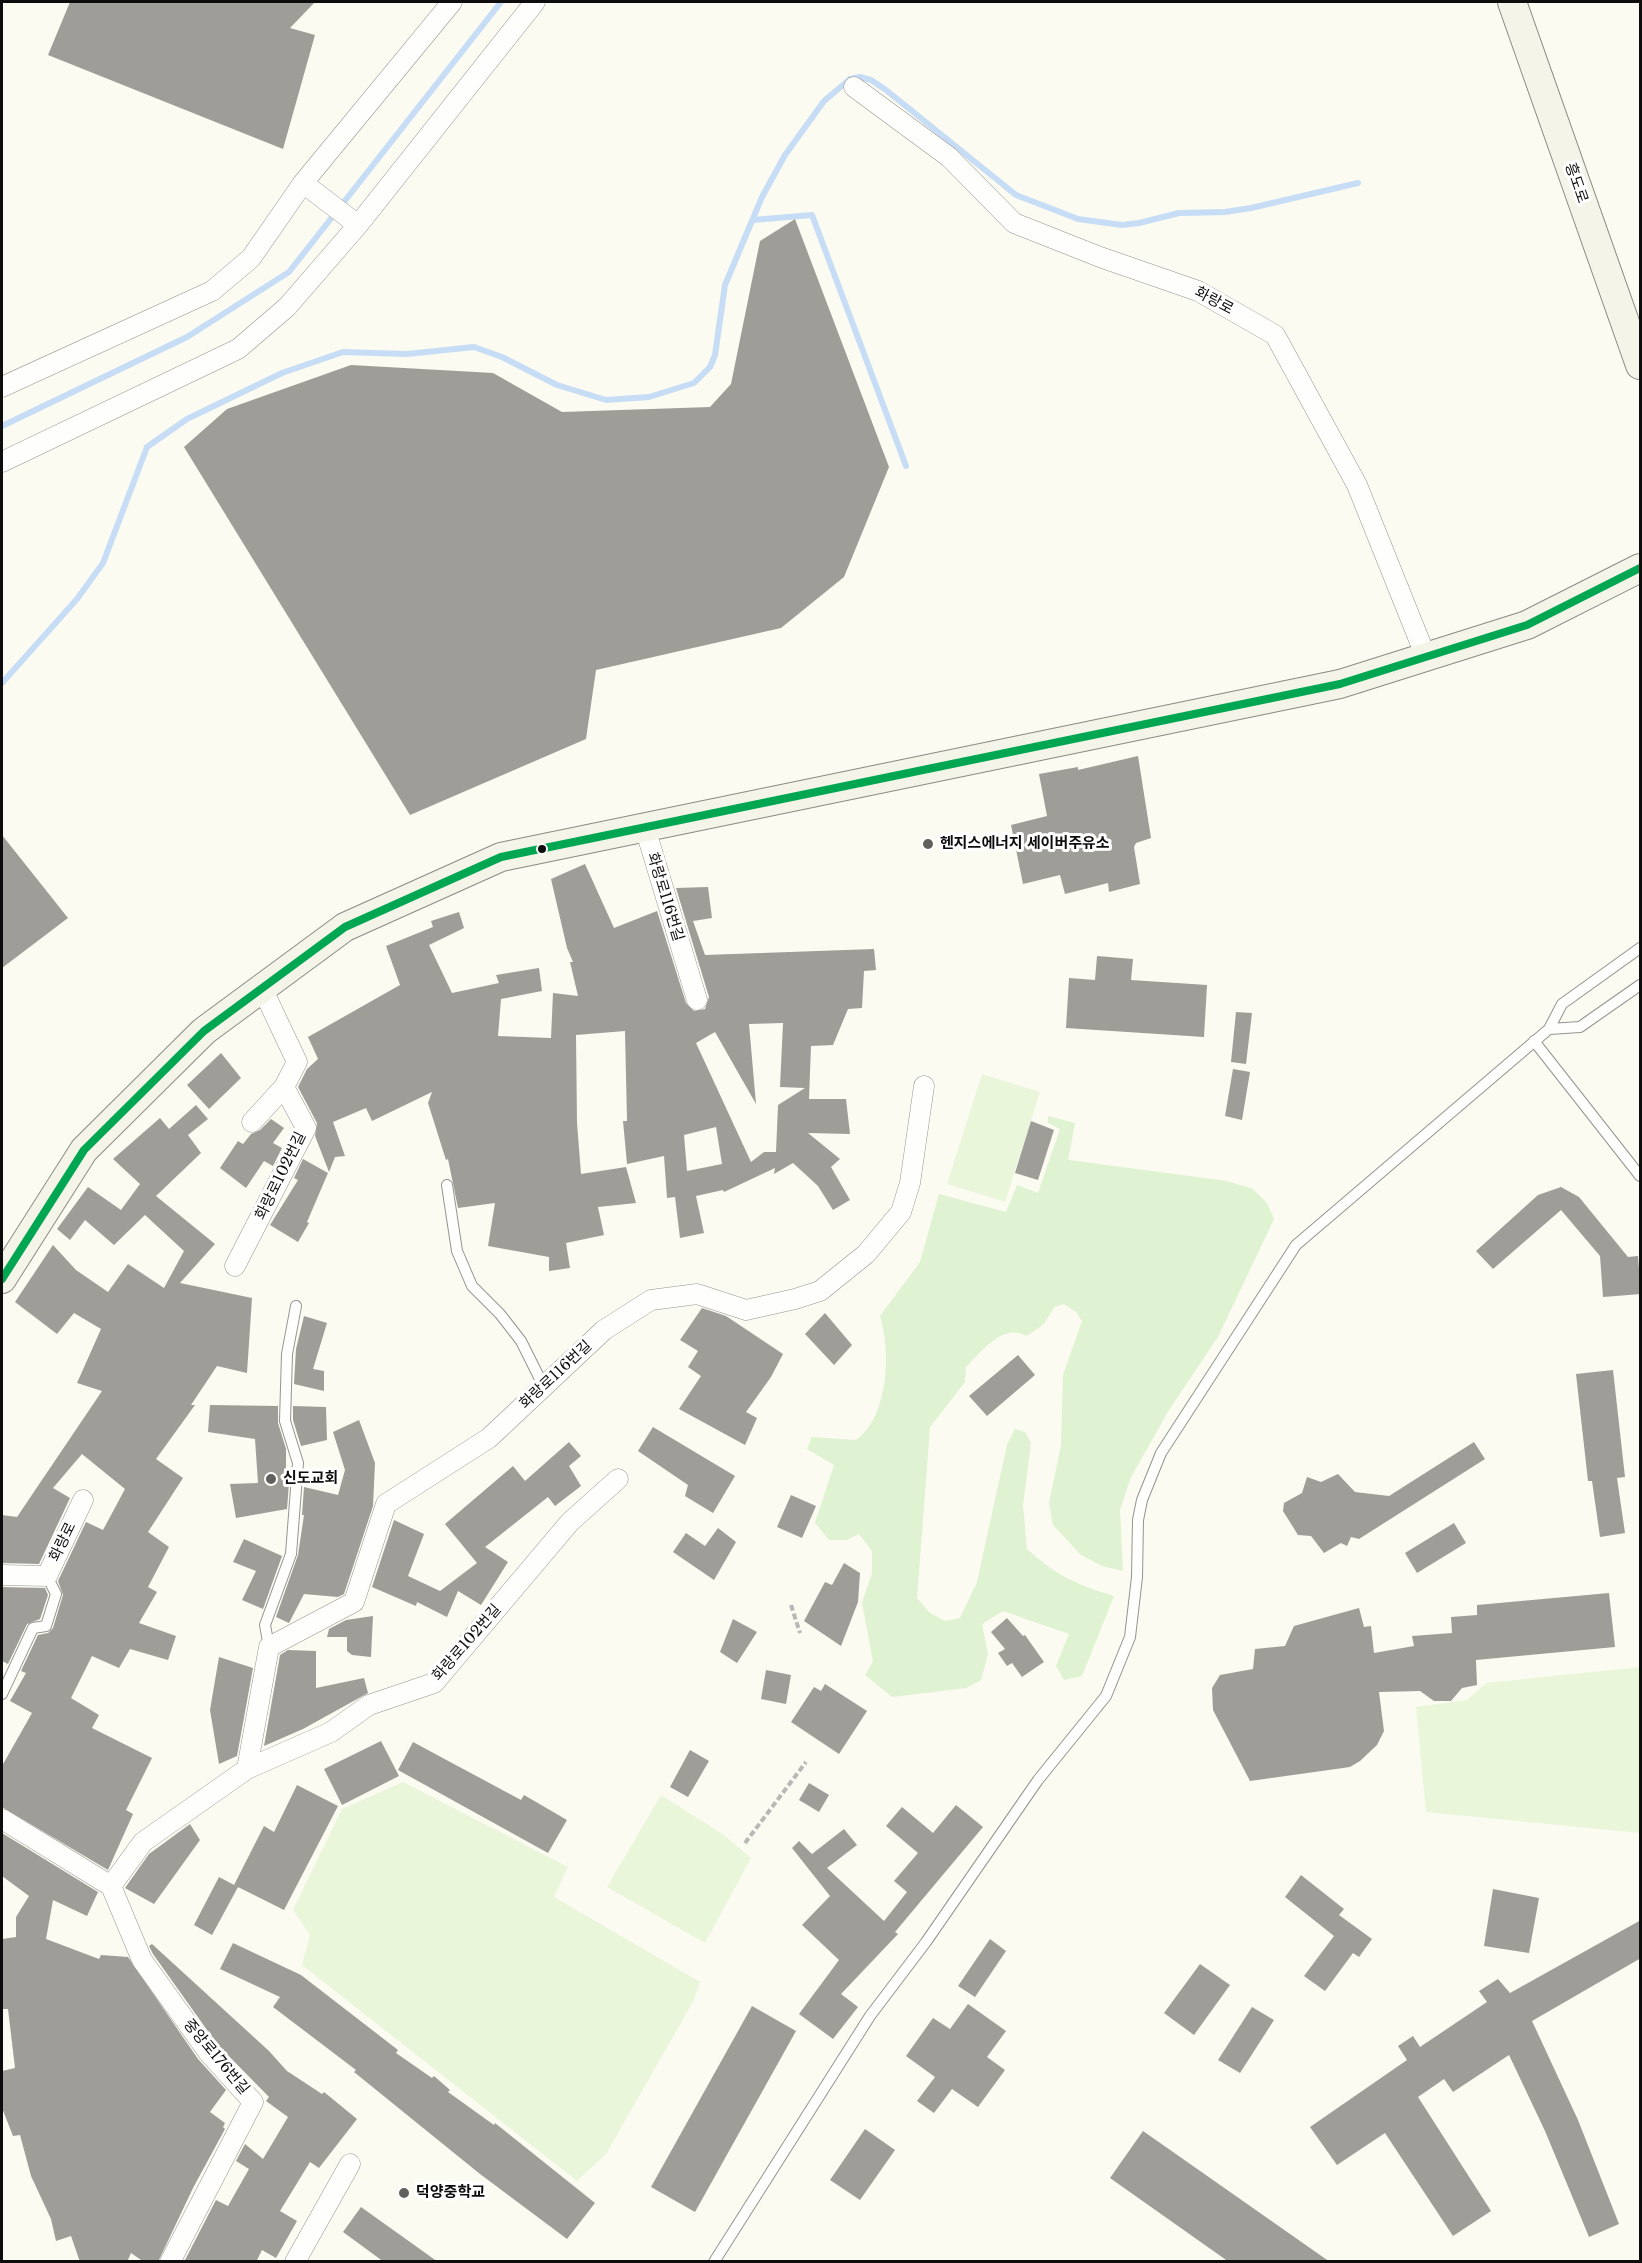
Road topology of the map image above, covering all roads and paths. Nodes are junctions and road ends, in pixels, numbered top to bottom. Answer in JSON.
{"nodes":[{"id":1,"x":452,"y":2,"type":"edge"},
{"id":2,"x":534,"y":2,"type":"edge"},
{"id":3,"x":1512,"y":2,"type":"edge"},
{"id":4,"x":854,"y":87,"type":"dead end"},
{"id":5,"x":303,"y":183,"type":"junction"},
{"id":6,"x":358,"y":225,"type":"junction"},
{"id":7,"x":1641,"y":365,"type":"edge"},
{"id":8,"x":2,"y":387,"type":"edge"},
{"id":9,"x":2,"y":462,"type":"edge"},
{"id":10,"x":1641,"y":568,"type":"edge"},
{"id":11,"x":1426,"y":657,"type":"junction"},
{"id":12,"x":645,"y":828,"type":"junction"},
{"id":13,"x":1641,"y":948,"type":"edge"},
{"id":14,"x":1641,"y":985,"type":"edge"},
{"id":15,"x":262,"y":988,"type":"junction"},
{"id":16,"x":697,"y":1000,"type":"dead end"},
{"id":17,"x":1549,"y":1029,"type":"junction"},
{"id":18,"x":1534,"y":1041,"type":"junction"},
{"id":19,"x":924,"y":1086,"type":"dead end"},
{"id":20,"x":284,"y":1087,"type":"junction"},
{"id":21,"x":252,"y":1122,"type":"dead end"},
{"id":22,"x":1641,"y":1176,"type":"edge"},
{"id":23,"x":447,"y":1185,"type":"dead end"},
{"id":24,"x":235,"y":1266,"type":"dead end"},
{"id":25,"x":2,"y":1279,"type":"edge"},
{"id":26,"x":296,"y":1306,"type":"dead end"},
{"id":27,"x":544,"y":1387,"type":"junction"},
{"id":28,"x":618,"y":1479,"type":"dead end"},
{"id":29,"x":83,"y":1500,"type":"dead end"},
{"id":30,"x":2,"y":1575,"type":"edge"},
{"id":31,"x":47,"y":1576,"type":"junction"},
{"id":32,"x":791,"y":1605,"type":"dead end"},
{"id":33,"x":800,"y":1633,"type":"dead end"},
{"id":34,"x":269,"y":1647,"type":"junction"},
{"id":35,"x":2,"y":1694,"type":"edge"},
{"id":36,"x":806,"y":1762,"type":"dead end"},
{"id":37,"x":247,"y":1769,"type":"junction"},
{"id":38,"x":2,"y":1819,"type":"edge"},
{"id":39,"x":745,"y":1843,"type":"dead end"},
{"id":40,"x":111,"y":1886,"type":"junction"},
{"id":41,"x":350,"y":2164,"type":"dead end"},
{"id":42,"x":170,"y":2262,"type":"edge"},
{"id":43,"x":295,"y":2262,"type":"edge"},
{"id":44,"x":714,"y":2262,"type":"edge"}],
"edges":[{"from":1,"to":5,"type":"street"},
{"from":2,"to":6,"type":"street"},
{"from":3,"to":7,"type":"main road","name":"흥도로"},
{"from":4,"to":11,"type":"street","name":"화랑로"},
{"from":5,"to":6,"type":"street"},
{"from":5,"to":8,"type":"street"},
{"from":6,"to":9,"type":"street"},
{"from":10,"to":11,"type":"main road"},
{"from":11,"to":12,"type":"main road"},
{"from":12,"to":15,"type":"main road"},
{"from":12,"to":16,"type":"street","name":"화랑로116번길"},
{"from":13,"to":17,"type":"lane"},
{"from":14,"to":17,"type":"lane"},
{"from":15,"to":20,"type":"street"},
{"from":15,"to":25,"type":"main road"},
{"from":17,"to":18,"type":"lane"},
{"from":18,"to":22,"type":"lane"},
{"from":18,"to":44,"type":"lane"},
{"from":19,"to":27,"type":"street","name":"화랑로116번길"},
{"from":20,"to":21,"type":"street"},
{"from":20,"to":24,"type":"street","name":"화랑로102번길"},
{"from":23,"to":27,"type":"lane"},
{"from":26,"to":34,"type":"lane"},
{"from":27,"to":34,"type":"street","name":"화랑로116번길"},
{"from":28,"to":37,"type":"street","name":"화랑로102번길"},
{"from":29,"to":31,"type":"street","name":"화랑로"},
{"from":30,"to":31,"type":"street","name":"화랑로"},
{"from":31,"to":35,"type":"lane"},
{"from":32,"to":33,"type":"path"},
{"from":34,"to":37,"type":"street"},
{"from":36,"to":39,"type":"path"},
{"from":37,"to":40,"type":"street","name":"화랑로102번길"},
{"from":38,"to":40,"type":"street"},
{"from":40,"to":42,"type":"street","name":"중앙로176번길"},
{"from":41,"to":43,"type":"street"}]}
